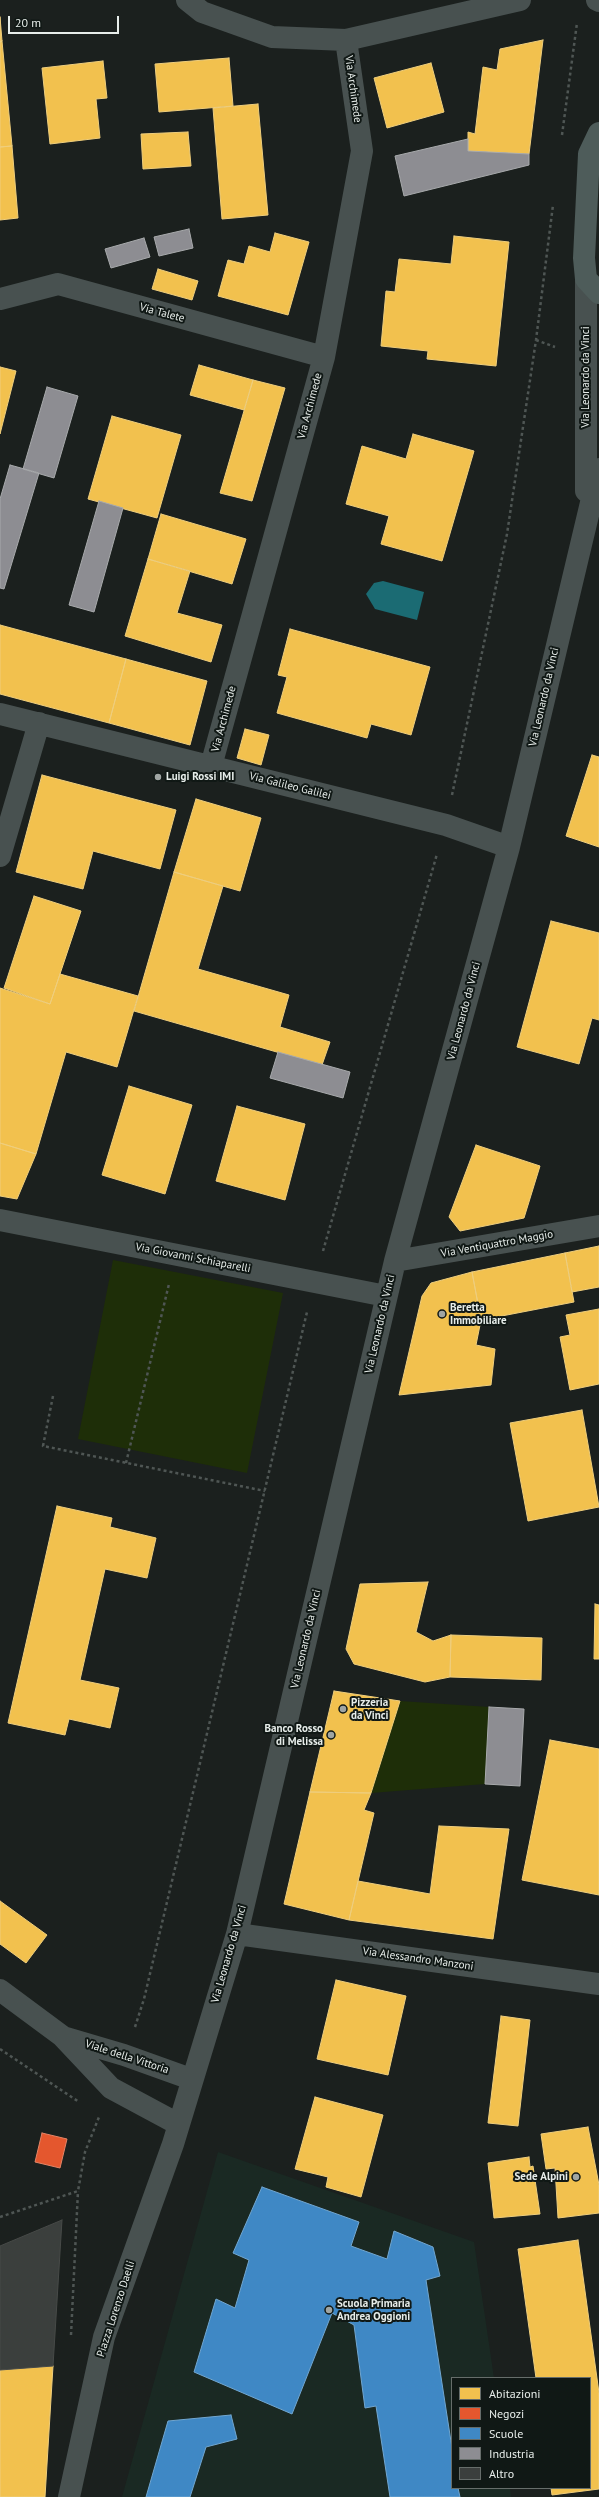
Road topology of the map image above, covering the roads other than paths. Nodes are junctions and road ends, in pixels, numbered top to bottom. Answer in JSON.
{"nodes":[{"id":1,"x":187,"y":0,"type":"edge"},
{"id":2,"x":520,"y":0,"type":"edge"},
{"id":3,"x":346,"y":40,"type":"junction"},
{"id":4,"x":599,"y":133,"type":"edge"},
{"id":5,"x":593,"y":286,"type":"edge"},
{"id":6,"x":0,"y":300,"type":"edge"},
{"id":7,"x":324,"y":357,"type":"junction"},
{"id":8,"x":599,"y":469,"type":"edge"},
{"id":9,"x":585,"y":524,"type":"junction"},
{"id":10,"x":0,"y":714,"type":"edge"},
{"id":11,"x":38,"y":723,"type":"junction"},
{"id":12,"x":211,"y":766,"type":"junction"},
{"id":13,"x":509,"y":847,"type":"junction"},
{"id":14,"x":0,"y":856,"type":"edge"},
{"id":15,"x":0,"y":1220,"type":"edge"},
{"id":16,"x":599,"y":1226,"type":"edge"},
{"id":17,"x":395,"y":1261,"type":"junction"},
{"id":18,"x":386,"y":1296,"type":"junction"},
{"id":19,"x":237,"y":1934,"type":"junction"},
{"id":20,"x":599,"y":1984,"type":"edge"},
{"id":21,"x":0,"y":1990,"type":"edge"},
{"id":22,"x":62,"y":2036,"type":"junction"},
{"id":23,"x":191,"y":2079,"type":"junction"},
{"id":24,"x":178,"y":2124,"type":"junction"},
{"id":25,"x":69,"y":2497,"type":"edge"}],
"edges":[{"from":1,"to":3,"type":"street"},
{"from":2,"to":3,"type":"street"},
{"from":3,"to":7,"type":"street","name":"Via Archimede"},
{"from":4,"to":5,"type":"main road"},
{"from":5,"to":9,"type":"street","name":"Via Leonardo da Vinci"},
{"from":6,"to":7,"type":"street","name":"Via Talete"},
{"from":7,"to":12,"type":"street","name":"Via Archimede"},
{"from":8,"to":9,"type":"street","name":"Via Leonardo da Vinci"},
{"from":9,"to":13,"type":"street","name":"Via Leonardo da Vinci"},
{"from":10,"to":11,"type":"street","name":"Via Galileo Galilei"},
{"from":11,"to":12,"type":"street","name":"Via Galileo Galilei"},
{"from":11,"to":14,"type":"street"},
{"from":12,"to":13,"type":"street","name":"Via Galileo Galilei"},
{"from":13,"to":17,"type":"street","name":"Via Leonardo da Vinci"},
{"from":15,"to":18,"type":"street","name":"Via Giovanni Schiaparelli"},
{"from":16,"to":17,"type":"street","name":"Via Ventiquattro Maggio"},
{"from":17,"to":18,"type":"street","name":"Via Leonardo da Vinci"},
{"from":18,"to":19,"type":"street","name":"Via Leonardo da Vinci"},
{"from":19,"to":20,"type":"street","name":"Via Alessandro Manzoni"},
{"from":19,"to":23,"type":"street","name":"Via Leonardo da Vinci"},
{"from":21,"to":22,"type":"street","name":"Viale della Vittoria"},
{"from":22,"to":23,"type":"street","name":"Viale della Vittoria"},
{"from":22,"to":24,"type":"street","name":"Viale della Vittoria"},
{"from":23,"to":24,"type":"street","name":"Via Leonardo da Vinci"},
{"from":24,"to":25,"type":"street","name":"Piazza Lorenzo Daelli"}]}
